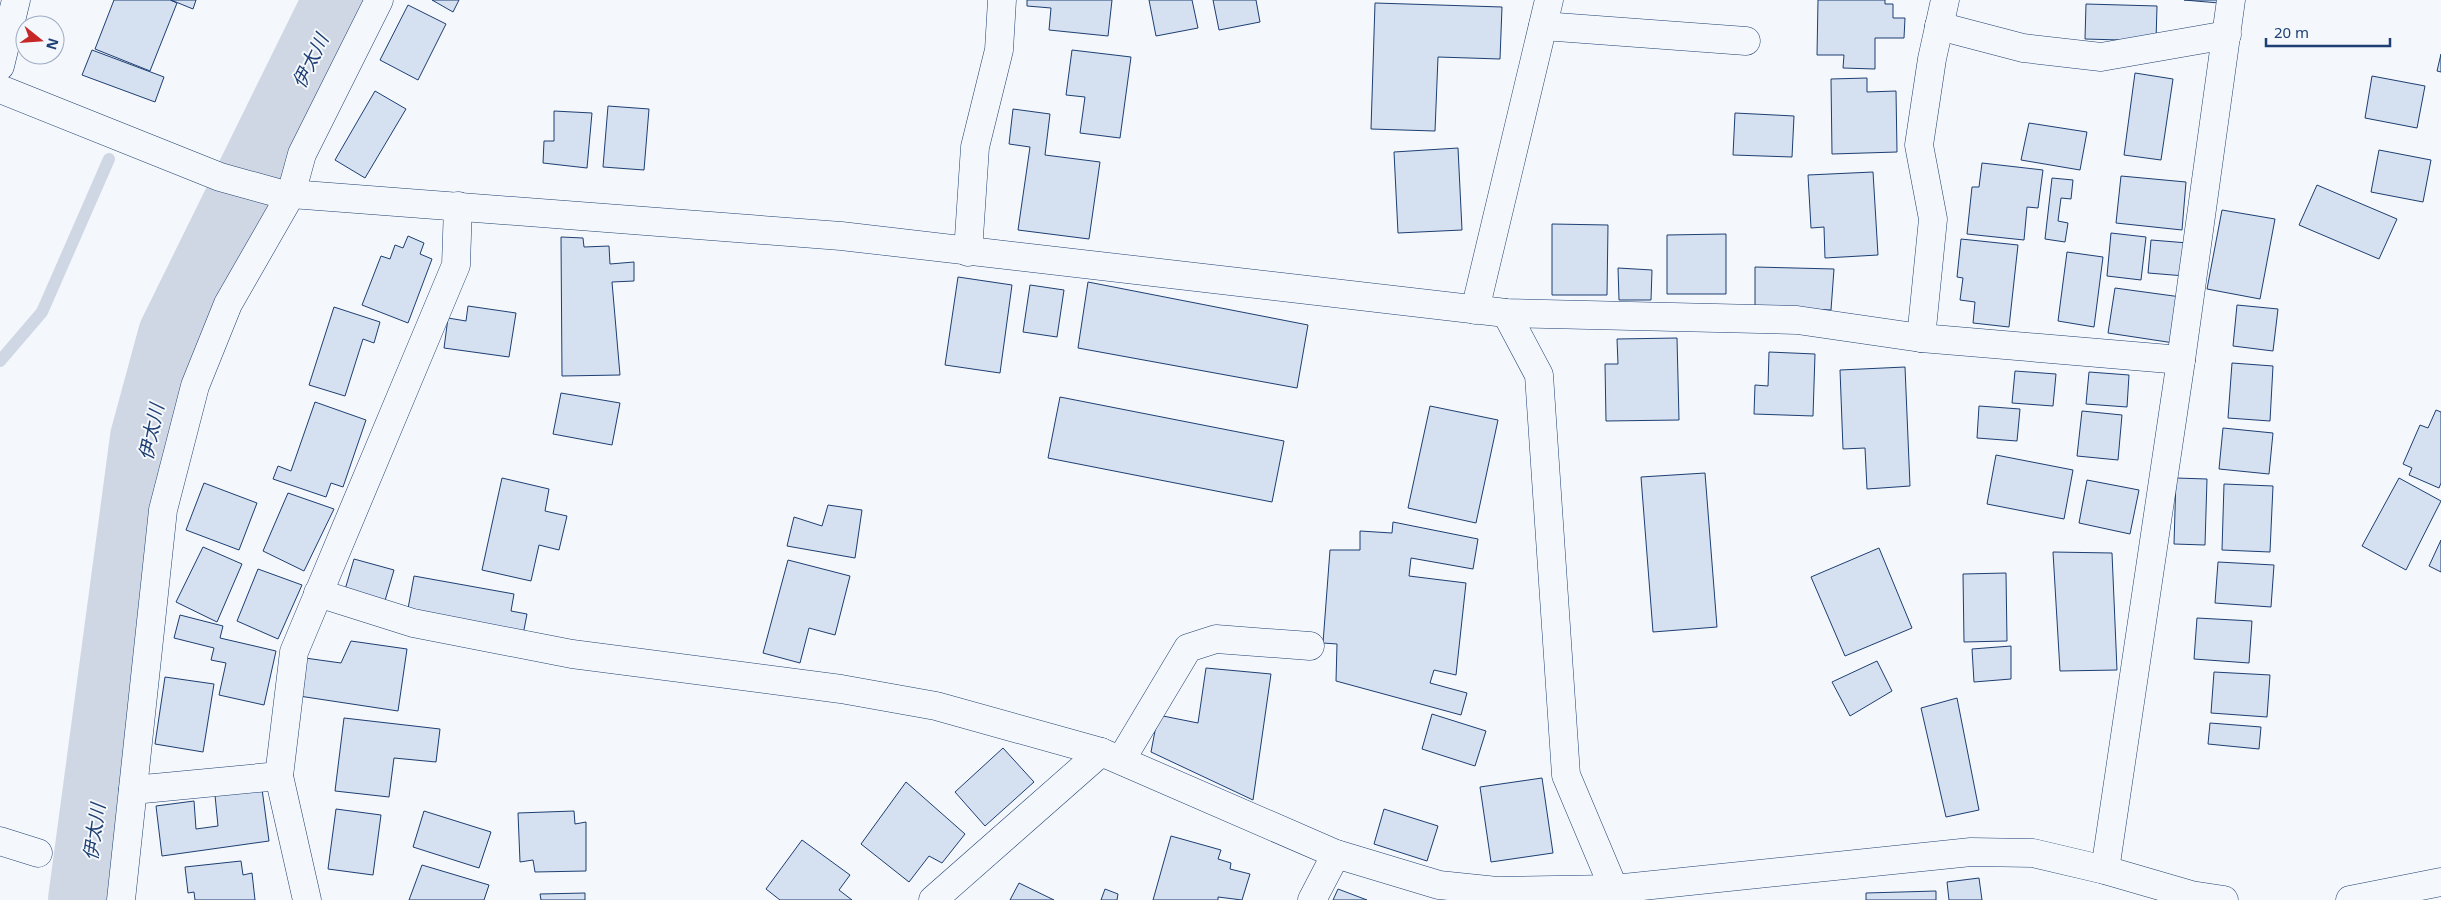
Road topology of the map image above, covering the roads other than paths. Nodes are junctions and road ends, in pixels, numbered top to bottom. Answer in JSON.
{"nodes":[{"id":1,"x":16,"y":0,"type":"edge"},
{"id":2,"x":379,"y":0,"type":"edge"},
{"id":3,"x":1002,"y":0,"type":"edge"},
{"id":4,"x":2231,"y":0,"type":"edge"},
{"id":5,"x":1546,"y":13,"type":"edge"},
{"id":6,"x":1942,"y":13,"type":"edge"},
{"id":7,"x":2227,"y":35,"type":"junction"},
{"id":8,"x":1746,"y":41,"type":"dead end"},
{"id":9,"x":0,"y":66,"type":"edge"},
{"id":10,"x":0,"y":89,"type":"edge"},
{"id":11,"x":284,"y":193,"type":"junction"},
{"id":12,"x":458,"y":206,"type":"junction"},
{"id":13,"x":968,"y":252,"type":"junction"},
{"id":14,"x":1476,"y":310,"type":"junction"},
{"id":15,"x":1506,"y":313,"type":"junction"},
{"id":16,"x":1921,"y":338,"type":"junction"},
{"id":17,"x":2181,"y":360,"type":"junction"},
{"id":18,"x":318,"y":592,"type":"junction"},
{"id":19,"x":1310,"y":646,"type":"dead end"},
{"id":20,"x":1111,"y":756,"type":"junction"},
{"id":21,"x":279,"y":776,"type":"junction"},
{"id":22,"x":133,"y":790,"type":"junction"},
{"id":23,"x":0,"y":841,"type":"edge"},
{"id":24,"x":38,"y":853,"type":"dead end"},
{"id":25,"x":1336,"y":854,"type":"junction"},
{"id":26,"x":2105,"y":870,"type":"junction"},
{"id":27,"x":2441,"y":882,"type":"edge"},
{"id":28,"x":1615,"y":894,"type":"edge"},
{"id":29,"x":121,"y":900,"type":"edge"},
{"id":30,"x":307,"y":900,"type":"edge"},
{"id":31,"x":933,"y":900,"type":"edge"},
{"id":32,"x":1312,"y":900,"type":"edge"},
{"id":33,"x":2224,"y":900,"type":"edge"},
{"id":34,"x":2350,"y":900,"type":"edge"}],
"edges":[{"from":1,"to":9,"type":"street"},
{"from":2,"to":11,"type":"street"},
{"from":3,"to":13,"type":"street"},
{"from":4,"to":7,"type":"street"},
{"from":5,"to":8,"type":"street"},
{"from":5,"to":14,"type":"street"},
{"from":6,"to":7,"type":"street"},
{"from":6,"to":16,"type":"street"},
{"from":7,"to":17,"type":"street"},
{"from":10,"to":11,"type":"street"},
{"from":11,"to":12,"type":"street"},
{"from":11,"to":22,"type":"street"},
{"from":12,"to":13,"type":"street"},
{"from":12,"to":18,"type":"street"},
{"from":13,"to":14,"type":"street"},
{"from":14,"to":15,"type":"street"},
{"from":15,"to":16,"type":"street"},
{"from":15,"to":28,"type":"street"},
{"from":16,"to":17,"type":"street"},
{"from":17,"to":26,"type":"street"},
{"from":18,"to":20,"type":"street"},
{"from":18,"to":21,"type":"street"},
{"from":19,"to":20,"type":"street"},
{"from":20,"to":25,"type":"street"},
{"from":20,"to":31,"type":"street"},
{"from":21,"to":22,"type":"street"},
{"from":21,"to":30,"type":"street"},
{"from":22,"to":29,"type":"street"},
{"from":23,"to":24,"type":"street"},
{"from":25,"to":28,"type":"street"},
{"from":25,"to":32,"type":"street"},
{"from":26,"to":28,"type":"street"},
{"from":26,"to":33,"type":"street"},
{"from":27,"to":34,"type":"street"}]}
